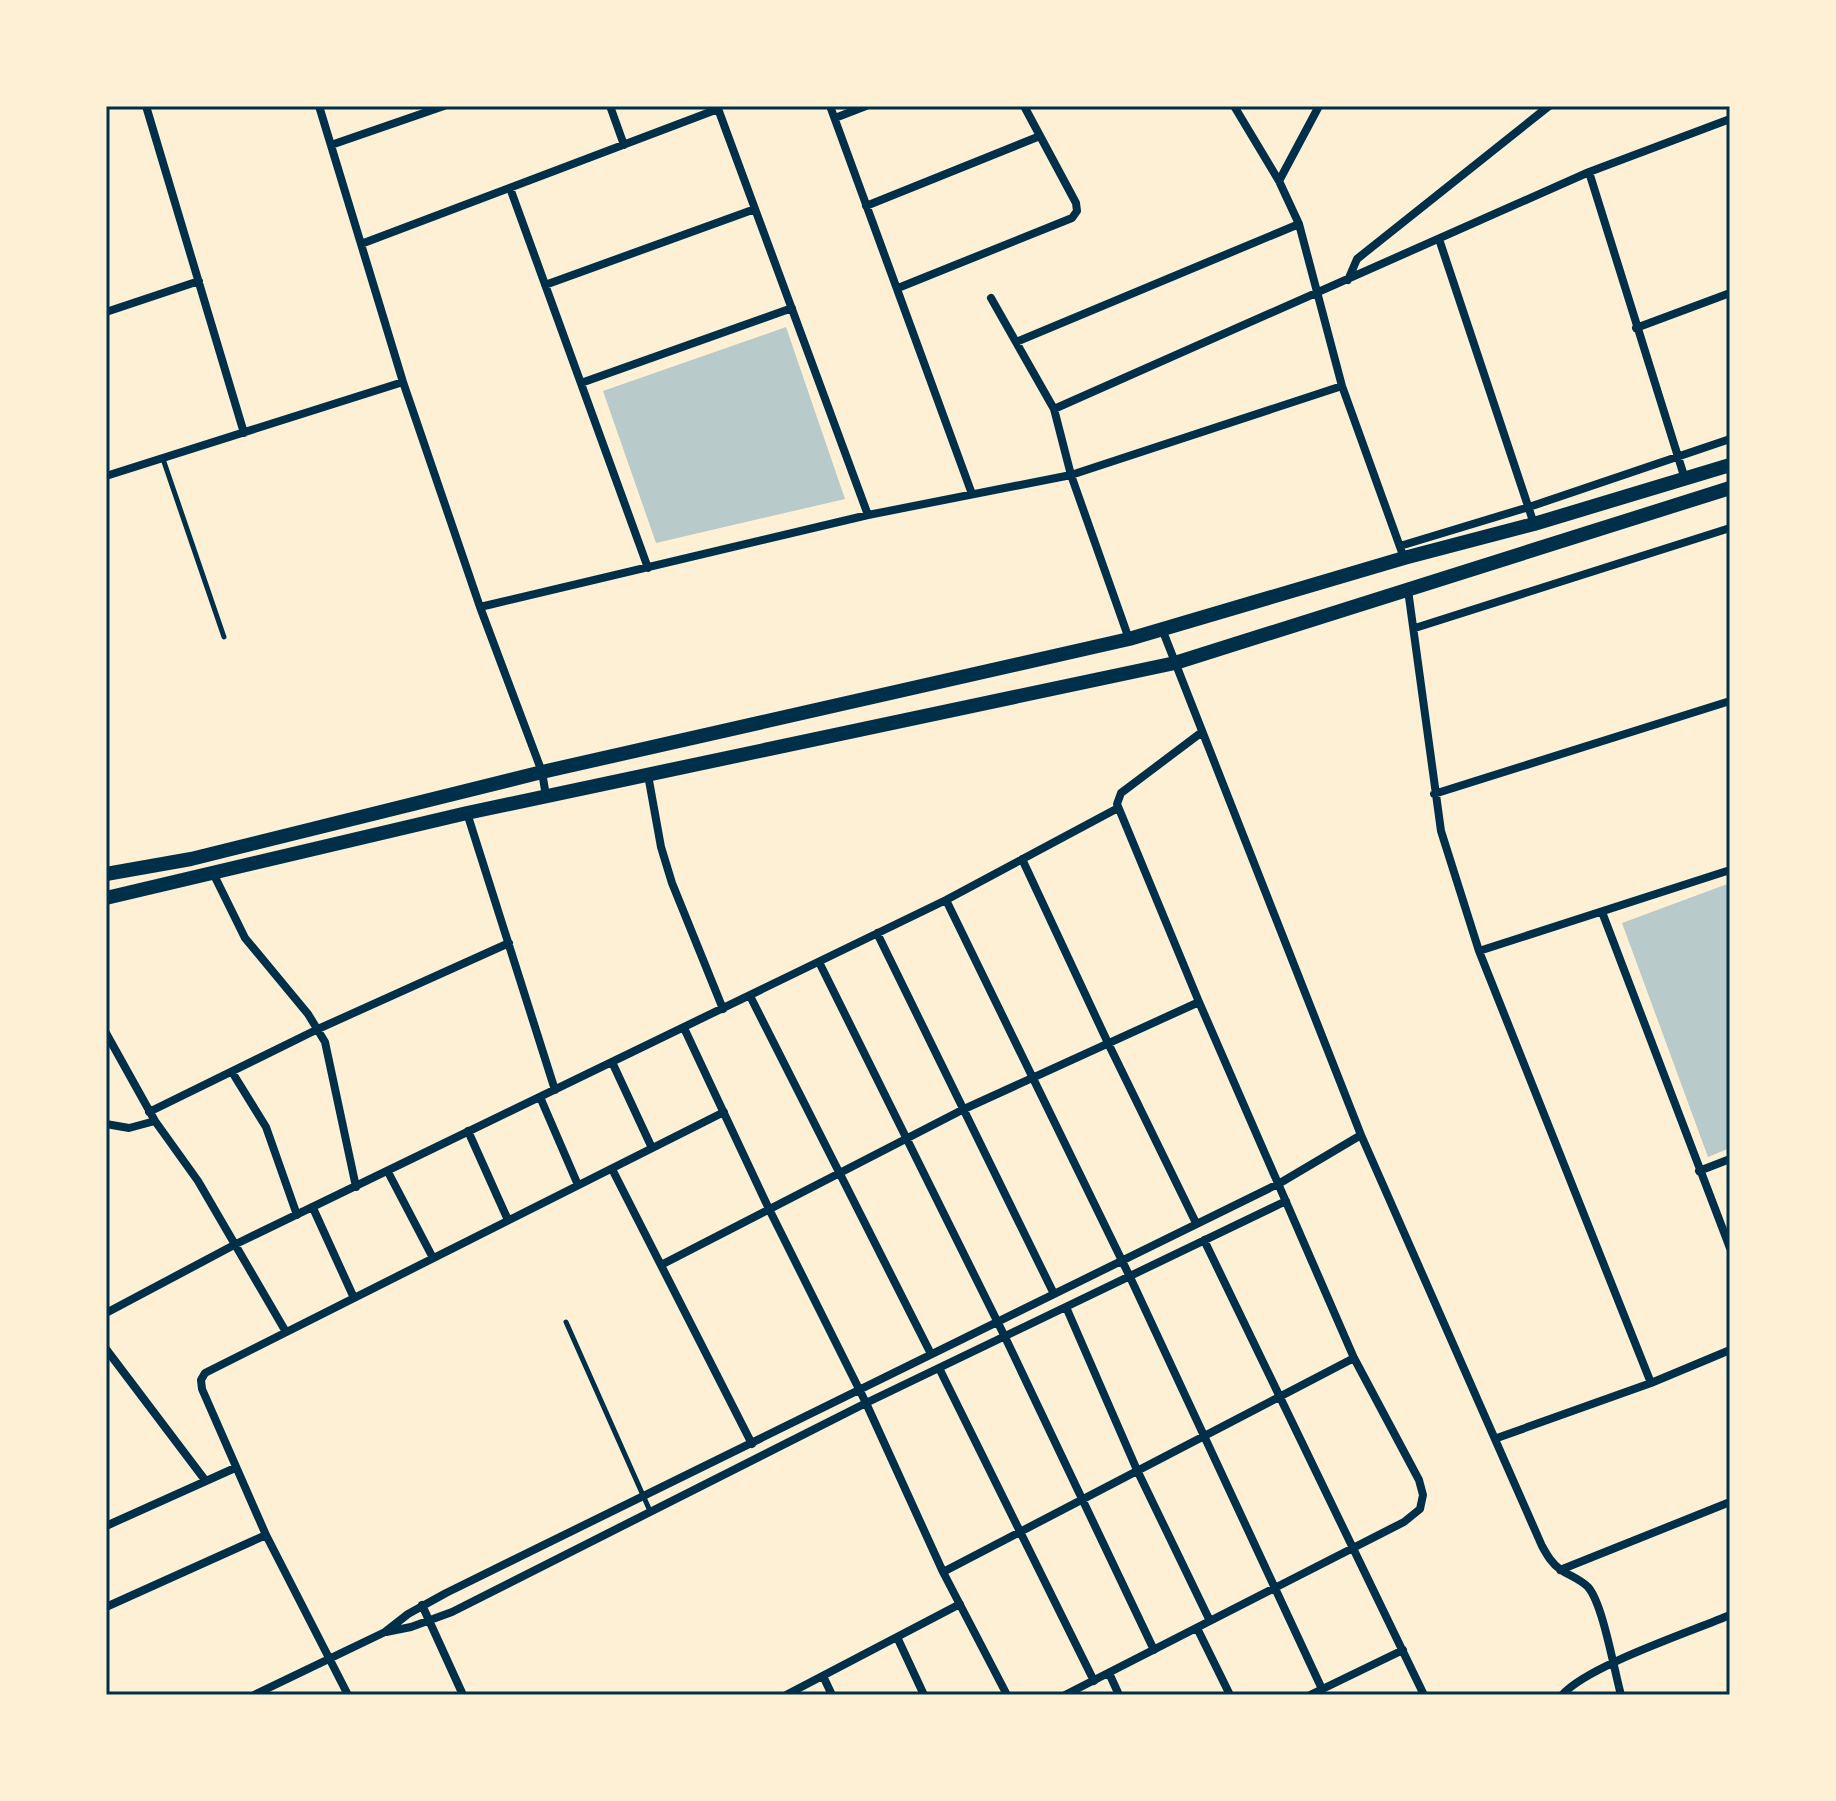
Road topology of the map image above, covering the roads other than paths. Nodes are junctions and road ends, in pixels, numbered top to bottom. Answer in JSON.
{"nodes":[{"id":1,"x":146,"y":106,"type":"edge"},
{"id":2,"x":319,"y":106,"type":"edge"},
{"id":3,"x":444,"y":106,"type":"edge"},
{"id":4,"x":610,"y":106,"type":"edge"},
{"id":5,"x":830,"y":106,"type":"edge"},
{"id":6,"x":866,"y":106,"type":"edge"},
{"id":7,"x":1024,"y":106,"type":"edge"},
{"id":8,"x":1234,"y":106,"type":"edge"},
{"id":9,"x":1319,"y":106,"type":"edge"},
{"id":10,"x":1549,"y":106,"type":"edge"},
{"id":11,"x":717,"y":108,"type":"edge"},
{"id":12,"x":835,"y":118,"type":"junction"},
{"id":13,"x":1730,"y":119,"type":"edge"},
{"id":14,"x":1040,"y":136,"type":"junction"},
{"id":15,"x":331,"y":145,"type":"junction"},
{"id":16,"x":624,"y":145,"type":"junction"},
{"id":17,"x":1589,"y":172,"type":"junction"},
{"id":18,"x":1279,"y":181,"type":"junction"},
{"id":19,"x":510,"y":188,"type":"junction"},
{"id":20,"x":866,"y":206,"type":"junction"},
{"id":21,"x":755,"y":209,"type":"junction"},
{"id":22,"x":1299,"y":224,"type":"junction"},
{"id":23,"x":1439,"y":239,"type":"junction"},
{"id":24,"x":361,"y":244,"type":"junction"},
{"id":25,"x":1348,"y":280,"type":"junction"},
{"id":26,"x":199,"y":281,"type":"junction"},
{"id":27,"x":545,"y":285,"type":"junction"},
{"id":28,"x":898,"y":288,"type":"junction"},
{"id":29,"x":1730,"y":293,"type":"edge"},
{"id":30,"x":1319,"y":294,"type":"junction"},
{"id":31,"x":991,"y":298,"type":"dead end"},
{"id":32,"x":792,"y":308,"type":"junction"},
{"id":33,"x":106,"y":312,"type":"edge"},
{"id":34,"x":1636,"y":328,"type":"junction"},
{"id":35,"x":1016,"y":342,"type":"junction"},
{"id":36,"x":403,"y":382,"type":"junction"},
{"id":37,"x":581,"y":383,"type":"junction"},
{"id":38,"x":1342,"y":386,"type":"junction"},
{"id":39,"x":1054,"y":409,"type":"junction"},
{"id":40,"x":244,"y":433,"type":"junction"},
{"id":41,"x":1730,"y":439,"type":"edge"},
{"id":42,"x":1678,"y":456,"type":"junction"},
{"id":43,"x":162,"y":458,"type":"junction"},
{"id":44,"x":1730,"y":465,"type":"edge"},
{"id":45,"x":1071,"y":475,"type":"junction"},
{"id":46,"x":106,"y":476,"type":"edge"},
{"id":47,"x":1685,"y":479,"type":"junction"},
{"id":48,"x":1730,"y":488,"type":"edge"},
{"id":49,"x":972,"y":494,"type":"junction"},
{"id":50,"x":1529,"y":507,"type":"junction"},
{"id":51,"x":868,"y":515,"type":"junction"},
{"id":52,"x":1534,"y":524,"type":"junction"},
{"id":53,"x":1730,"y":528,"type":"edge"},
{"id":54,"x":1402,"y":552,"type":"junction"},
{"id":55,"x":648,"y":568,"type":"junction"},
{"id":56,"x":1408,"y":590,"type":"junction"},
{"id":57,"x":480,"y":607,"type":"junction"},
{"id":58,"x":1415,"y":628,"type":"junction"},
{"id":59,"x":1162,"y":629,"type":"junction"},
{"id":60,"x":224,"y":637,"type":"dead end"},
{"id":61,"x":1129,"y":639,"type":"junction"},
{"id":62,"x":1175,"y":663,"type":"junction"},
{"id":63,"x":1730,"y":701,"type":"edge"},
{"id":64,"x":1202,"y":732,"type":"junction"},
{"id":65,"x":542,"y":772,"type":"junction"},
{"id":66,"x":648,"y":775,"type":"junction"},
{"id":67,"x":1434,"y":794,"type":"junction"},
{"id":68,"x":546,"y":796,"type":"junction"},
{"id":69,"x":1118,"y":808,"type":"junction"},
{"id":70,"x":467,"y":813,"type":"junction"},
{"id":71,"x":1022,"y":859,"type":"junction"},
{"id":72,"x":1730,"y":870,"type":"edge"},
{"id":73,"x":213,"y":873,"type":"junction"},
{"id":74,"x":106,"y":874,"type":"edge"},
{"id":75,"x":106,"y":898,"type":"edge"},
{"id":76,"x":946,"y":900,"type":"junction"},
{"id":77,"x":1602,"y":912,"type":"junction"},
{"id":78,"x":877,"y":933,"type":"junction"},
{"id":79,"x":509,"y":943,"type":"junction"},
{"id":80,"x":1479,"y":951,"type":"junction"},
{"id":81,"x":819,"y":962,"type":"junction"},
{"id":82,"x":750,"y":996,"type":"junction"},
{"id":83,"x":1199,"y":1002,"type":"junction"},
{"id":84,"x":723,"y":1009,"type":"junction"},
{"id":85,"x":684,"y":1028,"type":"junction"},
{"id":86,"x":318,"y":1029,"type":"junction"},
{"id":87,"x":106,"y":1033,"type":"edge"},
{"id":88,"x":1108,"y":1043,"type":"junction"},
{"id":89,"x":612,"y":1062,"type":"junction"},
{"id":90,"x":232,"y":1072,"type":"junction"},
{"id":91,"x":1031,"y":1078,"type":"junction"},
{"id":92,"x":555,"y":1090,"type":"junction"},
{"id":93,"x":540,"y":1097,"type":"junction"},
{"id":94,"x":962,"y":1110,"type":"junction"},
{"id":95,"x":149,"y":1112,"type":"junction"},
{"id":96,"x":724,"y":1112,"type":"junction"},
{"id":97,"x":155,"y":1121,"type":"junction"},
{"id":98,"x":106,"y":1124,"type":"edge"},
{"id":99,"x":468,"y":1131,"type":"junction"},
{"id":100,"x":1361,"y":1135,"type":"junction"},
{"id":101,"x":905,"y":1139,"type":"junction"},
{"id":102,"x":652,"y":1148,"type":"junction"},
{"id":103,"x":1730,"y":1159,"type":"edge"},
{"id":104,"x":612,"y":1169,"type":"junction"},
{"id":105,"x":1699,"y":1171,"type":"junction"},
{"id":106,"x":388,"y":1172,"type":"junction"},
{"id":107,"x":839,"y":1174,"type":"junction"},
{"id":108,"x":1280,"y":1183,"type":"junction"},
{"id":109,"x":578,"y":1185,"type":"junction"},
{"id":110,"x":356,"y":1187,"type":"junction"},
{"id":111,"x":1286,"y":1201,"type":"junction"},
{"id":112,"x":313,"y":1208,"type":"junction"},
{"id":113,"x":769,"y":1209,"type":"junction"},
{"id":114,"x":297,"y":1215,"type":"junction"},
{"id":115,"x":508,"y":1220,"type":"junction"},
{"id":116,"x":1196,"y":1223,"type":"junction"},
{"id":117,"x":1204,"y":1240,"type":"junction"},
{"id":118,"x":236,"y":1244,"type":"junction"},
{"id":119,"x":1730,"y":1248,"type":"edge"},
{"id":120,"x":433,"y":1258,"type":"junction"},
{"id":121,"x":1122,"y":1260,"type":"junction"},
{"id":122,"x":661,"y":1265,"type":"junction"},
{"id":123,"x":1130,"y":1277,"type":"junction"},
{"id":124,"x":1054,"y":1294,"type":"junction"},
{"id":125,"x":354,"y":1298,"type":"junction"},
{"id":126,"x":1066,"y":1307,"type":"junction"},
{"id":127,"x":106,"y":1313,"type":"edge"},
{"id":128,"x":997,"y":1321,"type":"junction"},
{"id":129,"x":566,"y":1322,"type":"dead end"},
{"id":130,"x":286,"y":1332,"type":"junction"},
{"id":131,"x":1005,"y":1337,"type":"junction"},
{"id":132,"x":106,"y":1349,"type":"edge"},
{"id":133,"x":1730,"y":1350,"type":"edge"},
{"id":134,"x":931,"y":1354,"type":"junction"},
{"id":135,"x":1354,"y":1358,"type":"junction"},
{"id":136,"x":939,"y":1368,"type":"junction"},
{"id":137,"x":1651,"y":1383,"type":"junction"},
{"id":138,"x":860,"y":1390,"type":"junction"},
{"id":139,"x":1279,"y":1396,"type":"junction"},
{"id":140,"x":866,"y":1403,"type":"junction"},
{"id":141,"x":1203,"y":1436,"type":"junction"},
{"id":142,"x":1497,"y":1438,"type":"junction"},
{"id":143,"x":752,"y":1444,"type":"junction"},
{"id":144,"x":711,"y":1464,"type":"junction"},
{"id":145,"x":235,"y":1468,"type":"junction"},
{"id":146,"x":1137,"y":1470,"type":"junction"},
{"id":147,"x":717,"y":1478,"type":"junction"},
{"id":148,"x":205,"y":1480,"type":"junction"},
{"id":149,"x":644,"y":1496,"type":"junction"},
{"id":150,"x":1080,"y":1500,"type":"junction"},
{"id":151,"x":1730,"y":1502,"type":"edge"},
{"id":152,"x":650,"y":1512,"type":"junction"},
{"id":153,"x":106,"y":1526,"type":"edge"},
{"id":154,"x":1019,"y":1532,"type":"junction"},
{"id":155,"x":266,"y":1535,"type":"junction"},
{"id":156,"x":1354,"y":1549,"type":"junction"},
{"id":157,"x":1560,"y":1570,"type":"junction"},
{"id":158,"x":943,"y":1572,"type":"junction"},
{"id":159,"x":1275,"y":1589,"type":"junction"},
{"id":160,"x":960,"y":1604,"type":"junction"},
{"id":161,"x":422,"y":1605,"type":"junction"},
{"id":162,"x":106,"y":1607,"type":"edge"},
{"id":163,"x":1730,"y":1615,"type":"edge"},
{"id":164,"x":1210,"y":1621,"type":"junction"},
{"id":165,"x":430,"y":1622,"type":"junction"},
{"id":166,"x":1197,"y":1628,"type":"junction"},
{"id":167,"x":385,"y":1632,"type":"junction"},
{"id":168,"x":897,"y":1637,"type":"junction"},
{"id":169,"x":1154,"y":1650,"type":"junction"},
{"id":170,"x":1403,"y":1650,"type":"junction"},
{"id":171,"x":330,"y":1659,"type":"junction"},
{"id":172,"x":1613,"y":1664,"type":"junction"},
{"id":173,"x":1109,"y":1673,"type":"junction"},
{"id":174,"x":823,"y":1676,"type":"junction"},
{"id":175,"x":1094,"y":1681,"type":"junction"},
{"id":176,"x":1322,"y":1689,"type":"junction"},
{"id":177,"x":255,"y":1695,"type":"edge"},
{"id":178,"x":348,"y":1695,"type":"edge"},
{"id":179,"x":463,"y":1695,"type":"edge"},
{"id":180,"x":786,"y":1695,"type":"edge"},
{"id":181,"x":832,"y":1695,"type":"edge"},
{"id":182,"x":924,"y":1695,"type":"edge"},
{"id":183,"x":1007,"y":1695,"type":"edge"},
{"id":184,"x":1065,"y":1695,"type":"edge"},
{"id":185,"x":1119,"y":1695,"type":"edge"},
{"id":186,"x":1230,"y":1695,"type":"edge"},
{"id":187,"x":1310,"y":1695,"type":"edge"},
{"id":188,"x":1424,"y":1695,"type":"edge"},
{"id":189,"x":1561,"y":1695,"type":"edge"},
{"id":190,"x":1621,"y":1695,"type":"edge"}],
"edges":[{"from":1,"to":26,"type":"street"},
{"from":2,"to":15,"type":"street"},
{"from":3,"to":15,"type":"street"},
{"from":4,"to":16,"type":"street"},
{"from":5,"to":12,"type":"street"},
{"from":6,"to":12,"type":"street"},
{"from":7,"to":14,"type":"street"},
{"from":8,"to":18,"type":"street"},
{"from":9,"to":18,"type":"street"},
{"from":10,"to":25,"type":"street"},
{"from":11,"to":16,"type":"street"},
{"from":11,"to":21,"type":"street"},
{"from":12,"to":20,"type":"street"},
{"from":13,"to":17,"type":"street"},
{"from":14,"to":20,"type":"street"},
{"from":14,"to":28,"type":"street"},
{"from":15,"to":24,"type":"street"},
{"from":16,"to":19,"type":"street"},
{"from":17,"to":23,"type":"street"},
{"from":17,"to":34,"type":"street"},
{"from":18,"to":22,"type":"street"},
{"from":19,"to":24,"type":"street"},
{"from":19,"to":27,"type":"street"},
{"from":20,"to":28,"type":"street"},
{"from":21,"to":27,"type":"street"},
{"from":21,"to":32,"type":"street"},
{"from":22,"to":30,"type":"street"},
{"from":22,"to":35,"type":"street"},
{"from":23,"to":25,"type":"street"},
{"from":23,"to":50,"type":"street"},
{"from":24,"to":36,"type":"street"},
{"from":25,"to":30,"type":"street"},
{"from":26,"to":33,"type":"street"},
{"from":26,"to":40,"type":"street"},
{"from":27,"to":37,"type":"street"},
{"from":28,"to":49,"type":"street"},
{"from":29,"to":34,"type":"street"},
{"from":30,"to":38,"type":"street"},
{"from":30,"to":39,"type":"street"},
{"from":31,"to":35,"type":"street"},
{"from":32,"to":37,"type":"street"},
{"from":32,"to":51,"type":"street"},
{"from":34,"to":42,"type":"street"},
{"from":35,"to":39,"type":"street"},
{"from":36,"to":40,"type":"street"},
{"from":36,"to":57,"type":"street"},
{"from":37,"to":55,"type":"street"},
{"from":38,"to":45,"type":"street"},
{"from":38,"to":54,"type":"street"},
{"from":39,"to":45,"type":"street"},
{"from":40,"to":43,"type":"street"},
{"from":41,"to":42,"type":"street"},
{"from":42,"to":47,"type":"street"},
{"from":42,"to":50,"type":"street"},
{"from":43,"to":46,"type":"street"},
{"from":43,"to":60,"type":"lane"},
{"from":44,"to":47,"type":"street"},
{"from":45,"to":49,"type":"street"},
{"from":45,"to":61,"type":"street"},
{"from":47,"to":52,"type":"street"},
{"from":48,"to":56,"type":"street"},
{"from":49,"to":51,"type":"street"},
{"from":50,"to":52,"type":"street"},
{"from":50,"to":54,"type":"street"},
{"from":51,"to":55,"type":"street"},
{"from":52,"to":54,"type":"street"},
{"from":53,"to":58,"type":"street"},
{"from":54,"to":59,"type":"street"},
{"from":55,"to":57,"type":"street"},
{"from":56,"to":58,"type":"street"},
{"from":56,"to":62,"type":"street"},
{"from":57,"to":65,"type":"street"},
{"from":58,"to":67,"type":"street"},
{"from":59,"to":61,"type":"street"},
{"from":59,"to":62,"type":"street"},
{"from":61,"to":65,"type":"street"},
{"from":62,"to":64,"type":"street"},
{"from":62,"to":66,"type":"street"},
{"from":63,"to":67,"type":"street"},
{"from":64,"to":69,"type":"street"},
{"from":64,"to":100,"type":"street"},
{"from":65,"to":68,"type":"street"},
{"from":65,"to":74,"type":"street"},
{"from":66,"to":68,"type":"street"},
{"from":66,"to":84,"type":"street"},
{"from":67,"to":80,"type":"street"},
{"from":68,"to":70,"type":"street"},
{"from":69,"to":71,"type":"street"},
{"from":69,"to":83,"type":"street"},
{"from":70,"to":73,"type":"street"},
{"from":70,"to":79,"type":"street"},
{"from":71,"to":76,"type":"street"},
{"from":71,"to":88,"type":"street"},
{"from":72,"to":77,"type":"street"},
{"from":73,"to":75,"type":"street"},
{"from":73,"to":86,"type":"street"},
{"from":76,"to":78,"type":"street"},
{"from":76,"to":91,"type":"street"},
{"from":77,"to":80,"type":"street"},
{"from":77,"to":105,"type":"street"},
{"from":78,"to":81,"type":"street"},
{"from":78,"to":94,"type":"street"},
{"from":79,"to":86,"type":"street"},
{"from":79,"to":92,"type":"street"},
{"from":80,"to":137,"type":"street"},
{"from":81,"to":82,"type":"street"},
{"from":81,"to":101,"type":"street"},
{"from":82,"to":84,"type":"street"},
{"from":82,"to":107,"type":"street"},
{"from":83,"to":88,"type":"street"},
{"from":83,"to":108,"type":"street"},
{"from":84,"to":85,"type":"street"},
{"from":85,"to":89,"type":"street"},
{"from":85,"to":96,"type":"street"},
{"from":86,"to":90,"type":"street"},
{"from":86,"to":110,"type":"street"},
{"from":87,"to":95,"type":"street"},
{"from":88,"to":91,"type":"street"},
{"from":88,"to":116,"type":"street"},
{"from":89,"to":92,"type":"street"},
{"from":89,"to":102,"type":"street"},
{"from":90,"to":95,"type":"street"},
{"from":90,"to":114,"type":"street"},
{"from":91,"to":94,"type":"street"},
{"from":91,"to":121,"type":"street"},
{"from":92,"to":93,"type":"street"},
{"from":93,"to":99,"type":"street"},
{"from":93,"to":109,"type":"street"},
{"from":94,"to":101,"type":"street"},
{"from":94,"to":124,"type":"street"},
{"from":95,"to":97,"type":"street"},
{"from":96,"to":102,"type":"street"},
{"from":96,"to":113,"type":"street"},
{"from":97,"to":98,"type":"street"},
{"from":97,"to":118,"type":"street"},
{"from":99,"to":106,"type":"street"},
{"from":99,"to":115,"type":"street"},
{"from":100,"to":108,"type":"street"},
{"from":100,"to":142,"type":"street"},
{"from":101,"to":107,"type":"street"},
{"from":101,"to":128,"type":"street"},
{"from":102,"to":104,"type":"street"},
{"from":103,"to":105,"type":"street"},
{"from":104,"to":109,"type":"street"},
{"from":104,"to":122,"type":"street"},
{"from":105,"to":119,"type":"street"},
{"from":106,"to":110,"type":"street"},
{"from":106,"to":120,"type":"street"},
{"from":107,"to":113,"type":"street"},
{"from":107,"to":134,"type":"street"},
{"from":108,"to":111,"type":"street"},
{"from":108,"to":116,"type":"street"},
{"from":109,"to":115,"type":"street"},
{"from":110,"to":112,"type":"street"},
{"from":111,"to":117,"type":"street"},
{"from":111,"to":135,"type":"street"},
{"from":112,"to":114,"type":"street"},
{"from":112,"to":125,"type":"street"},
{"from":113,"to":122,"type":"street"},
{"from":113,"to":138,"type":"street"},
{"from":114,"to":118,"type":"street"},
{"from":115,"to":120,"type":"street"},
{"from":116,"to":121,"type":"street"},
{"from":117,"to":123,"type":"street"},
{"from":117,"to":139,"type":"street"},
{"from":118,"to":127,"type":"street"},
{"from":118,"to":130,"type":"street"},
{"from":120,"to":125,"type":"street"},
{"from":121,"to":123,"type":"street"},
{"from":121,"to":124,"type":"street"},
{"from":122,"to":143,"type":"street"},
{"from":123,"to":126,"type":"street"},
{"from":123,"to":141,"type":"street"},
{"from":124,"to":128,"type":"street"},
{"from":125,"to":130,"type":"street"},
{"from":126,"to":131,"type":"street"},
{"from":126,"to":146,"type":"street"},
{"from":128,"to":131,"type":"street"},
{"from":128,"to":134,"type":"street"},
{"from":129,"to":149,"type":"lane"},
{"from":130,"to":145,"type":"street"},
{"from":131,"to":136,"type":"street"},
{"from":131,"to":150,"type":"street"},
{"from":132,"to":148,"type":"street"},
{"from":133,"to":137,"type":"street"},
{"from":134,"to":138,"type":"street"},
{"from":135,"to":139,"type":"street"},
{"from":135,"to":156,"type":"street"},
{"from":136,"to":140,"type":"street"},
{"from":136,"to":154,"type":"street"},
{"from":137,"to":142,"type":"street"},
{"from":138,"to":140,"type":"street"},
{"from":138,"to":143,"type":"street"},
{"from":139,"to":141,"type":"street"},
{"from":139,"to":156,"type":"street"},
{"from":140,"to":147,"type":"street"},
{"from":140,"to":158,"type":"street"},
{"from":141,"to":146,"type":"street"},
{"from":141,"to":159,"type":"street"},
{"from":142,"to":157,"type":"street"},
{"from":143,"to":144,"type":"street"},
{"from":144,"to":147,"type":"street"},
{"from":144,"to":149,"type":"street"},
{"from":145,"to":148,"type":"street"},
{"from":145,"to":155,"type":"street"},
{"from":146,"to":150,"type":"street"},
{"from":146,"to":164,"type":"street"},
{"from":147,"to":152,"type":"street"},
{"from":148,"to":153,"type":"street"},
{"from":149,"to":152,"type":"lane"},
{"from":149,"to":161,"type":"street"},
{"from":150,"to":154,"type":"street"},
{"from":150,"to":169,"type":"street"},
{"from":151,"to":157,"type":"street"},
{"from":152,"to":165,"type":"street"},
{"from":154,"to":158,"type":"street"},
{"from":154,"to":175,"type":"street"},
{"from":155,"to":162,"type":"street"},
{"from":155,"to":171,"type":"street"},
{"from":156,"to":159,"type":"street"},
{"from":156,"to":170,"type":"street"},
{"from":157,"to":172,"type":"street"},
{"from":158,"to":160,"type":"street"},
{"from":159,"to":164,"type":"street"},
{"from":159,"to":176,"type":"street"},
{"from":160,"to":168,"type":"street"},
{"from":160,"to":183,"type":"street"},
{"from":161,"to":165,"type":"street"},
{"from":161,"to":167,"type":"street"},
{"from":163,"to":172,"type":"street"},
{"from":164,"to":166,"type":"street"},
{"from":165,"to":167,"type":"street"},
{"from":165,"to":179,"type":"street"},
{"from":166,"to":169,"type":"street"},
{"from":166,"to":186,"type":"street"},
{"from":167,"to":171,"type":"street"},
{"from":168,"to":174,"type":"street"},
{"from":168,"to":182,"type":"street"},
{"from":169,"to":173,"type":"street"},
{"from":170,"to":176,"type":"street"},
{"from":170,"to":188,"type":"street"},
{"from":171,"to":177,"type":"street"},
{"from":171,"to":178,"type":"street"},
{"from":172,"to":189,"type":"street"},
{"from":172,"to":190,"type":"street"},
{"from":173,"to":175,"type":"street"},
{"from":173,"to":185,"type":"street"},
{"from":174,"to":180,"type":"street"},
{"from":174,"to":181,"type":"street"},
{"from":175,"to":184,"type":"street"},
{"from":176,"to":187,"type":"street"}]}
